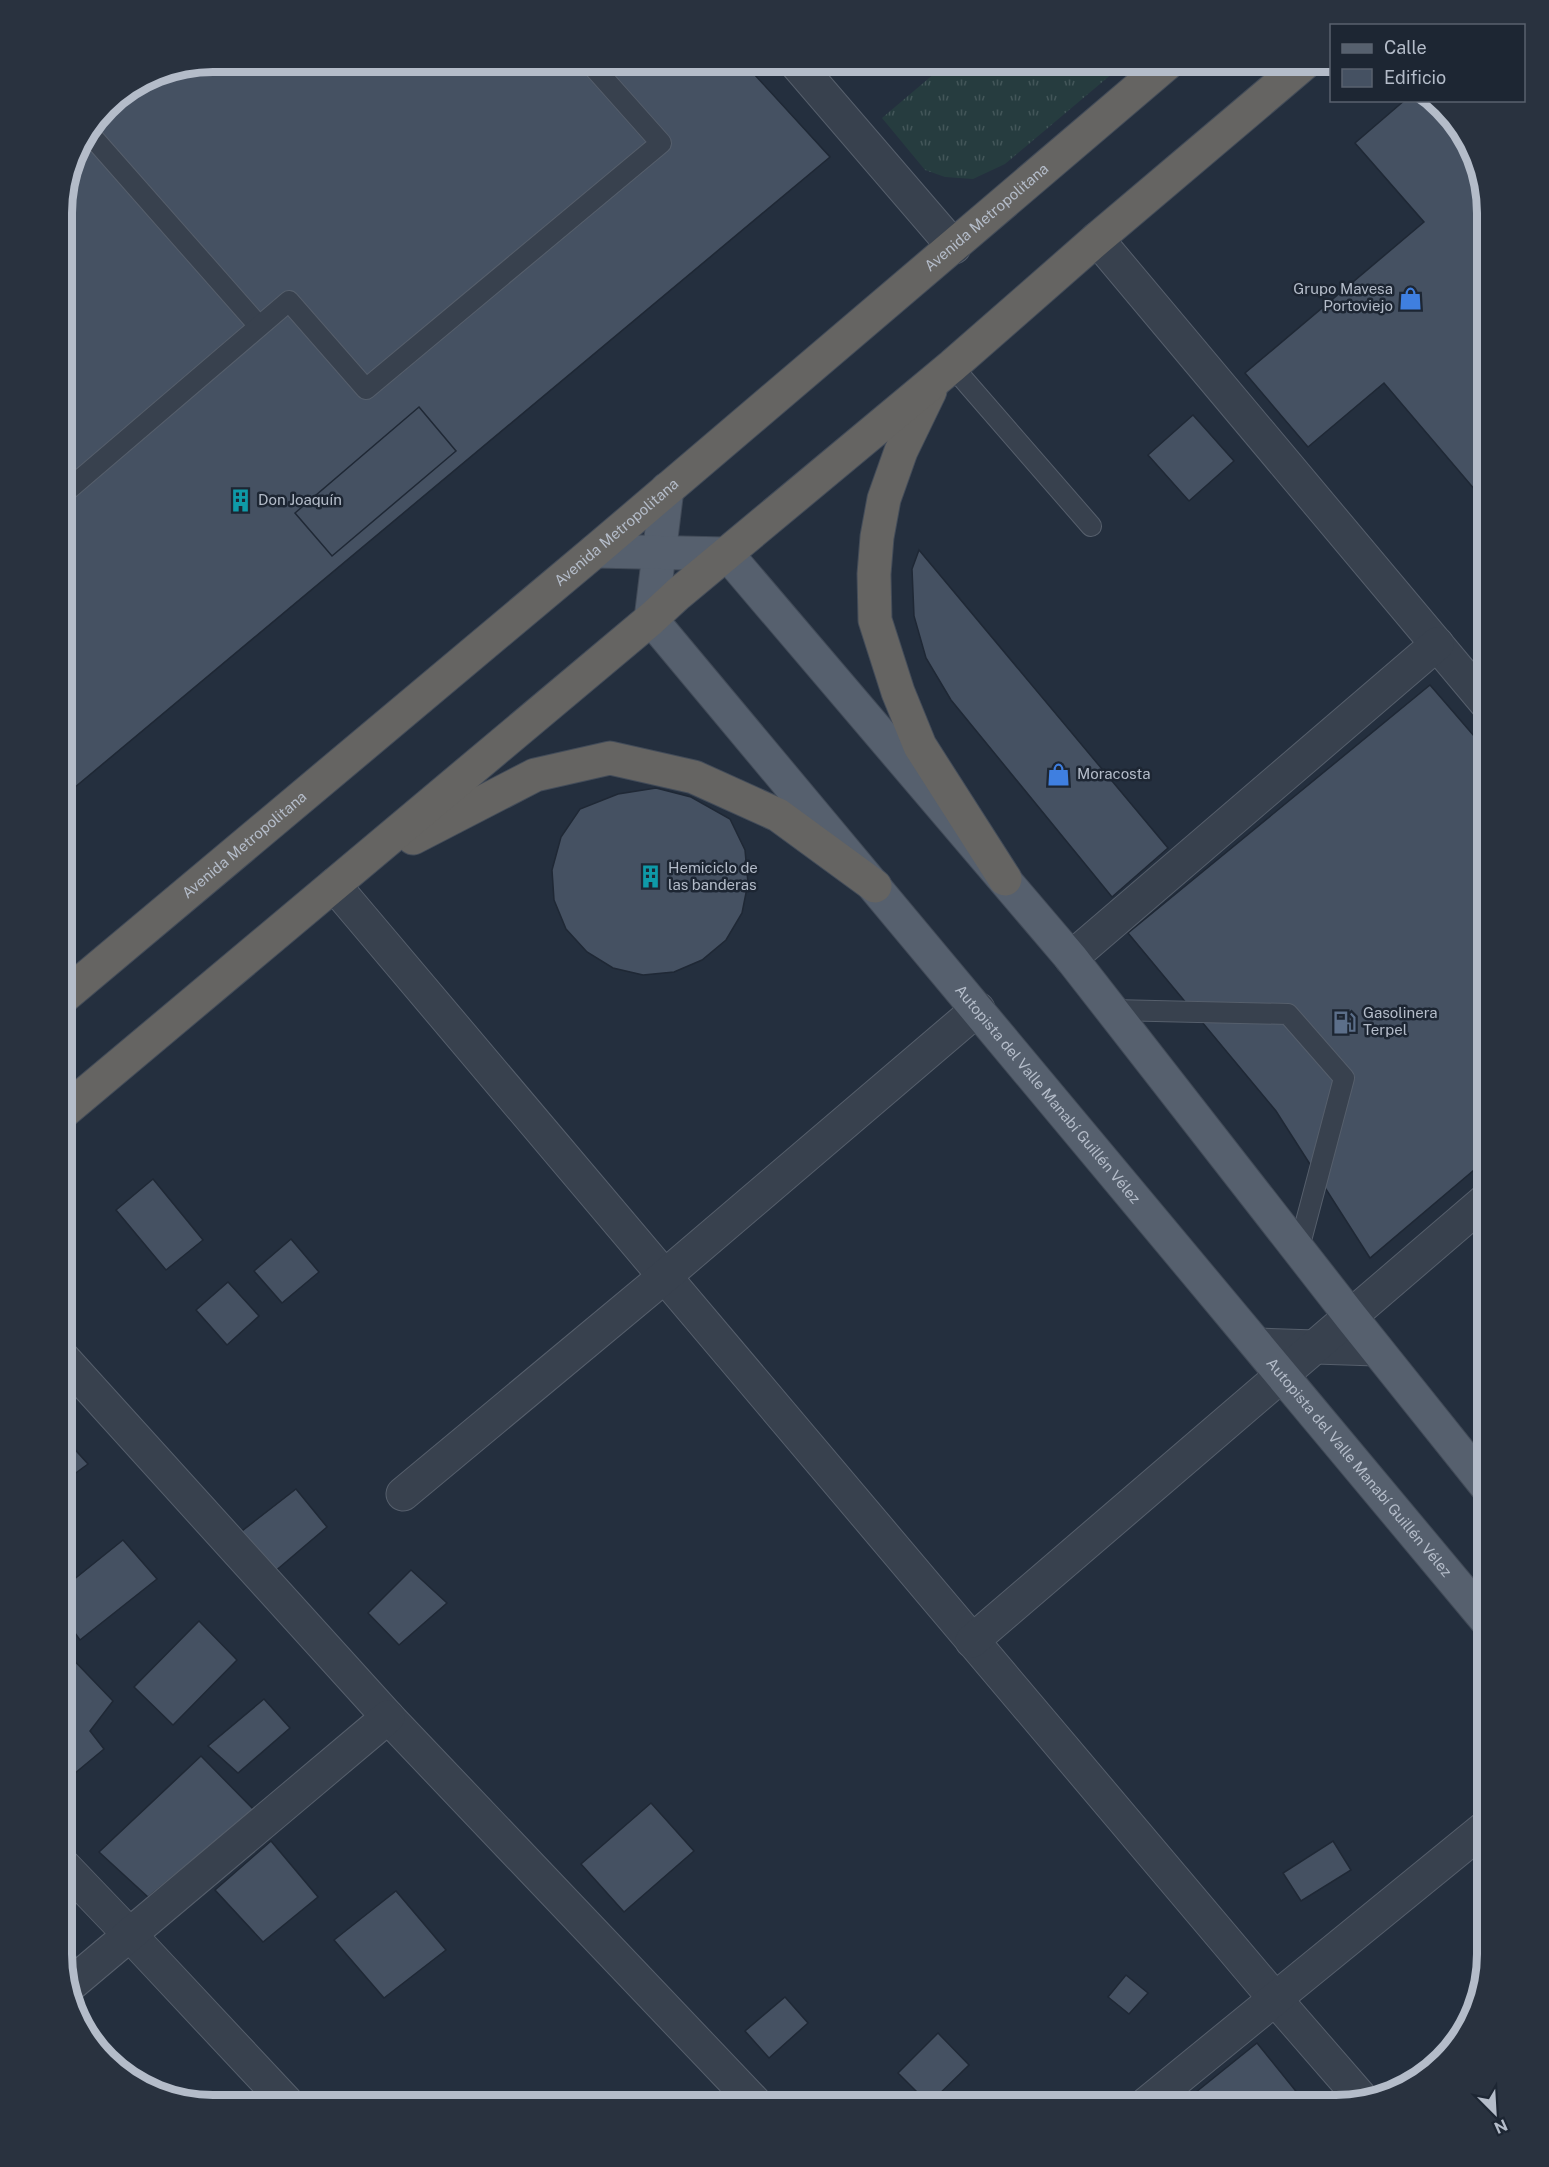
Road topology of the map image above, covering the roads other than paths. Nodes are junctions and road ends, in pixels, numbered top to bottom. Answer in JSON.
{"nodes":[{"id":1,"x":598,"y":72,"type":"edge"},
{"id":2,"x":804,"y":72,"type":"edge"},
{"id":3,"x":1157,"y":72,"type":"edge"},
{"id":4,"x":1294,"y":72,"type":"edge"},
{"id":5,"x":93,"y":138,"type":"edge"},
{"id":6,"x":1097,"y":239,"type":"junction"},
{"id":7,"x":954,"y":247,"type":"junction"},
{"id":8,"x":259,"y":326,"type":"junction"},
{"id":9,"x":944,"y":373,"type":"junction"},
{"id":10,"x":72,"y":486,"type":"edge"},
{"id":11,"x":667,"y":489,"type":"junction"},
{"id":12,"x":1091,"y":526,"type":"dead end"},
{"id":13,"x":595,"y":551,"type":"junction"},
{"id":14,"x":658,"y":552,"type":"junction"},
{"id":15,"x":727,"y":554,"type":"junction"},
{"id":16,"x":651,"y":619,"type":"junction"},
{"id":17,"x":1437,"y":644,"type":"junction"},
{"id":18,"x":1477,"y":691,"type":"edge"},
{"id":19,"x":1005,"y":879,"type":"junction"},
{"id":20,"x":334,"y":885,"type":"junction"},
{"id":21,"x":875,"y":886,"type":"junction"},
{"id":22,"x":1071,"y":958,"type":"junction"},
{"id":23,"x":72,"y":990,"type":"edge"},
{"id":24,"x":978,"y":1009,"type":"junction"},
{"id":25,"x":1113,"y":1010,"type":"junction"},
{"id":26,"x":72,"y":1105,"type":"edge"},
{"id":27,"x":1477,"y":1208,"type":"edge"},
{"id":28,"x":1299,"y":1248,"type":"junction"},
{"id":29,"x":665,"y":1276,"type":"junction"},
{"id":30,"x":1331,"y":1290,"type":"junction"},
{"id":31,"x":1351,"y":1317,"type":"junction"},
{"id":32,"x":1258,"y":1346,"type":"junction"},
{"id":33,"x":1317,"y":1347,"type":"junction"},
{"id":34,"x":1376,"y":1349,"type":"junction"},
{"id":35,"x":72,"y":1368,"type":"edge"},
{"id":36,"x":1284,"y":1375,"type":"junction"},
{"id":37,"x":1305,"y":1402,"type":"junction"},
{"id":38,"x":1477,"y":1473,"type":"edge"},
{"id":39,"x":403,"y":1494,"type":"dead end"},
{"id":40,"x":1477,"y":1609,"type":"edge"},
{"id":41,"x":972,"y":1641,"type":"junction"},
{"id":42,"x":388,"y":1717,"type":"junction"},
{"id":43,"x":1477,"y":1835,"type":"edge"},
{"id":44,"x":72,"y":1874,"type":"edge"},
{"id":45,"x":130,"y":1935,"type":"junction"},
{"id":46,"x":75,"y":1981,"type":"edge"},
{"id":47,"x":1276,"y":2000,"type":"junction"},
{"id":48,"x":1357,"y":2094,"type":"edge"},
{"id":49,"x":280,"y":2095,"type":"edge"},
{"id":50,"x":747,"y":2095,"type":"edge"},
{"id":51,"x":1157,"y":2095,"type":"edge"}],
"edges":[{"from":1,"to":8,"type":"lane"},
{"from":2,"to":7,"type":"street"},
{"from":3,"to":7,"type":"highway","name":"Avenida Metropolitana"},
{"from":4,"to":6,"type":"highway"},
{"from":5,"to":8,"type":"lane"},
{"from":6,"to":9,"type":"highway"},
{"from":6,"to":17,"type":"street"},
{"from":7,"to":11,"type":"highway","name":"Avenida Metropolitana"},
{"from":8,"to":10,"type":"lane"},
{"from":9,"to":12,"type":"lane"},
{"from":9,"to":15,"type":"highway"},
{"from":9,"to":19,"type":"highway"},
{"from":11,"to":13,"type":"highway","name":"Avenida Metropolitana"},
{"from":11,"to":14,"type":"main road"},
{"from":13,"to":14,"type":"main road"},
{"from":13,"to":23,"type":"highway","name":"Avenida Metropolitana"},
{"from":14,"to":15,"type":"main road"},
{"from":14,"to":16,"type":"main road"},
{"from":15,"to":16,"type":"highway"},
{"from":15,"to":19,"type":"main road"},
{"from":16,"to":20,"type":"highway"},
{"from":16,"to":21,"type":"main road","name":"Autopista del Valle Manabí Guillén Vélez"},
{"from":17,"to":18,"type":"street"},
{"from":17,"to":22,"type":"street"},
{"from":19,"to":22,"type":"main road"},
{"from":20,"to":21,"type":"highway"},
{"from":20,"to":26,"type":"highway"},
{"from":20,"to":29,"type":"street"},
{"from":21,"to":24,"type":"main road","name":"Autopista del Valle Manabí Guillén Vélez"},
{"from":22,"to":25,"type":"main road"},
{"from":24,"to":29,"type":"street"},
{"from":24,"to":32,"type":"main road","name":"Autopista del Valle Manabí Guillén Vélez"},
{"from":25,"to":28,"type":"main road"},
{"from":25,"to":28,"type":"lane"},
{"from":27,"to":31,"type":"street"},
{"from":28,"to":30,"type":"main road"},
{"from":29,"to":39,"type":"street"},
{"from":29,"to":41,"type":"street"},
{"from":30,"to":31,"type":"main road"},
{"from":30,"to":33,"type":"street"},
{"from":31,"to":33,"type":"street"},
{"from":31,"to":34,"type":"main road"},
{"from":32,"to":33,"type":"street"},
{"from":32,"to":36,"type":"main road","name":"Autopista del Valle Manabí Guillén Vélez"},
{"from":33,"to":34,"type":"street"},
{"from":33,"to":36,"type":"street"},
{"from":33,"to":37,"type":"street"},
{"from":34,"to":38,"type":"main road"},
{"from":35,"to":42,"type":"street"},
{"from":36,"to":37,"type":"main road","name":"Autopista del Valle Manabí Guillén Vélez"},
{"from":36,"to":41,"type":"street"},
{"from":37,"to":40,"type":"main road","name":"Autopista del Valle Manabí Guillén Vélez"},
{"from":41,"to":47,"type":"street"},
{"from":42,"to":45,"type":"street"},
{"from":42,"to":50,"type":"street"},
{"from":43,"to":47,"type":"street"},
{"from":44,"to":45,"type":"street"},
{"from":45,"to":46,"type":"street"},
{"from":45,"to":49,"type":"street"},
{"from":47,"to":48,"type":"street"},
{"from":47,"to":51,"type":"street"}]}
